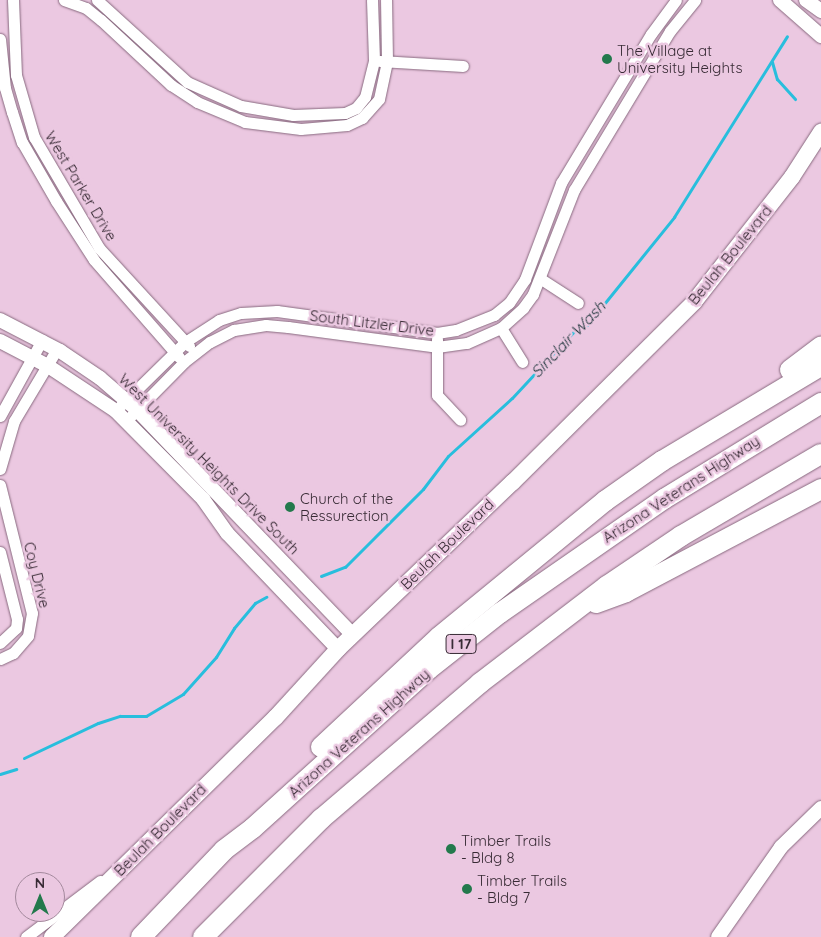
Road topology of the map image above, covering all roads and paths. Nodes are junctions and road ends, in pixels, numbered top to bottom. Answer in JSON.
{"nodes":[{"id":1,"x":13,"y":0,"type":"edge"},
{"id":2,"x":64,"y":0,"type":"edge"},
{"id":3,"x":96,"y":0,"type":"edge"},
{"id":4,"x":372,"y":0,"type":"edge"},
{"id":5,"x":386,"y":0,"type":"edge"},
{"id":6,"x":676,"y":0,"type":"edge"},
{"id":7,"x":695,"y":0,"type":"edge"},
{"id":8,"x":780,"y":0,"type":"edge"},
{"id":9,"x":806,"y":0,"type":"edge"},
{"id":10,"x":821,"y":11,"type":"edge"},
{"id":11,"x":821,"y":36,"type":"edge"},
{"id":12,"x":0,"y":39,"type":"edge"},
{"id":13,"x":374,"y":60,"type":"junction"},
{"id":14,"x":387,"y":61,"type":"junction"},
{"id":15,"x":463,"y":66,"type":"dead end"},
{"id":16,"x":821,"y":132,"type":"edge"},
{"id":17,"x":541,"y":279,"type":"junction"},
{"id":18,"x":578,"y":303,"type":"dead end"},
{"id":19,"x":0,"y":320,"type":"edge"},
{"id":20,"x":501,"y":328,"type":"junction"},
{"id":21,"x":436,"y":332,"type":"junction"},
{"id":22,"x":42,"y":340,"type":"junction"},
{"id":23,"x":0,"y":341,"type":"edge"},
{"id":24,"x":184,"y":342,"type":"junction"},
{"id":25,"x":437,"y":347,"type":"junction"},
{"id":26,"x":821,"y":347,"type":"edge"},
{"id":27,"x":57,"y":349,"type":"junction"},
{"id":28,"x":174,"y":352,"type":"junction"},
{"id":29,"x":196,"y":353,"type":"junction"},
{"id":30,"x":31,"y":356,"type":"junction"},
{"id":31,"x":184,"y":362,"type":"junction"},
{"id":32,"x":522,"y":362,"type":"dead end"},
{"id":33,"x":48,"y":366,"type":"junction"},
{"id":34,"x":821,"y":366,"type":"edge"},
{"id":35,"x":125,"y":400,"type":"junction"},
{"id":36,"x":821,"y":403,"type":"edge"},
{"id":37,"x":137,"y":410,"type":"junction"},
{"id":38,"x":116,"y":411,"type":"junction"},
{"id":39,"x":0,"y":416,"type":"edge"},
{"id":40,"x":460,"y":420,"type":"dead end"},
{"id":41,"x":126,"y":421,"type":"junction"},
{"id":42,"x":720,"y":426,"type":"junction"},
{"id":43,"x":821,"y":454,"type":"edge"},
{"id":44,"x":0,"y":469,"type":"edge"},
{"id":45,"x":0,"y":485,"type":"edge"},
{"id":46,"x":821,"y":489,"type":"edge"},
{"id":47,"x":0,"y":552,"type":"edge"},
{"id":48,"x":575,"y":611,"type":"junction"},
{"id":49,"x":16,"y":628,"type":"junction"},
{"id":50,"x":29,"y":630,"type":"junction"},
{"id":51,"x":353,"y":635,"type":"junction"},
{"id":52,"x":0,"y":642,"type":"edge"},
{"id":53,"x":338,"y":649,"type":"junction"},
{"id":54,"x":0,"y":659,"type":"edge"},
{"id":55,"x":821,"y":808,"type":"edge"},
{"id":56,"x":224,"y":850,"type":"junction"},
{"id":57,"x":139,"y":851,"type":"junction"},
{"id":58,"x":26,"y":937,"type":"edge"},
{"id":59,"x":52,"y":937,"type":"edge"},
{"id":60,"x":141,"y":937,"type":"edge"},
{"id":61,"x":203,"y":937,"type":"edge"},
{"id":62,"x":718,"y":937,"type":"edge"}],
"edges":[{"from":1,"to":24,"type":"street","name":"West Parker Drive"},
{"from":2,"to":14,"type":"street"},
{"from":3,"to":13,"type":"street"},
{"from":4,"to":13,"type":"street"},
{"from":5,"to":14,"type":"street"},
{"from":6,"to":21,"type":"street","name":"South Litzler Drive"},
{"from":7,"to":17,"type":"street","name":"South Litzler Drive"},
{"from":8,"to":11,"type":"street"},
{"from":9,"to":10,"type":"street"},
{"from":12,"to":28,"type":"street","name":"West Parker Drive"},
{"from":13,"to":14,"type":"street"},
{"from":14,"to":15,"type":"street"},
{"from":16,"to":51,"type":"main road","name":"Beulah Boulevard"},
{"from":17,"to":18,"type":"street"},
{"from":17,"to":20,"type":"street","name":"South Litzler Drive"},
{"from":19,"to":22,"type":"street","name":"West University Heights Drive South"},
{"from":20,"to":25,"type":"street","name":"South Litzler Drive"},
{"from":20,"to":32,"type":"street"},
{"from":21,"to":24,"type":"street","name":"South Litzler Drive"},
{"from":21,"to":25,"type":"street"},
{"from":22,"to":27,"type":"street","name":"West University Heights Drive South"},
{"from":22,"to":30,"type":"street"},
{"from":23,"to":30,"type":"street","name":"West University Heights Drive South"},
{"from":24,"to":28,"type":"street","name":"South Litzler Drive"},
{"from":24,"to":29,"type":"street","name":"West Parker Drive"},
{"from":25,"to":29,"type":"street","name":"South Litzler Drive"},
{"from":25,"to":40,"type":"street"},
{"from":26,"to":42,"type":"highway"},
{"from":27,"to":33,"type":"street"},
{"from":27,"to":35,"type":"street","name":"West University Heights Drive South"},
{"from":28,"to":31,"type":"street","name":"West Parker Drive"},
{"from":28,"to":35,"type":"street","name":"South Litzler Drive"},
{"from":29,"to":31,"type":"street","name":"South Litzler Drive"},
{"from":30,"to":33,"type":"street","name":"West University Heights Drive South"},
{"from":30,"to":39,"type":"street"},
{"from":31,"to":37,"type":"street","name":"South Litzler Drive"},
{"from":33,"to":38,"type":"street","name":"West University Heights Drive South"},
{"from":33,"to":44,"type":"street"},
{"from":34,"to":42,"type":"highway"},
{"from":35,"to":37,"type":"street","name":"West University Heights Drive South"},
{"from":35,"to":38,"type":"street","name":"South Litzler Drive"},
{"from":36,"to":56,"type":"highway","name":"Arizona Veterans Highway","number":"I 17"},
{"from":37,"to":41,"type":"street","name":"South Litzler Drive"},
{"from":37,"to":51,"type":"street","name":"West University Heights Drive South"},
{"from":38,"to":41,"type":"street","name":"West University Heights Drive South"},
{"from":41,"to":53,"type":"street","name":"West University Heights Drive South"},
{"from":42,"to":56,"type":"highway"},
{"from":43,"to":48,"type":"highway"},
{"from":45,"to":50,"type":"street","name":"Coy Drive"},
{"from":46,"to":48,"type":"highway"},
{"from":47,"to":49,"type":"street","name":"Coy Drive"},
{"from":48,"to":61,"type":"highway"},
{"from":49,"to":50,"type":"street"},
{"from":49,"to":52,"type":"street"},
{"from":50,"to":54,"type":"street","name":"Coy Drive"},
{"from":51,"to":53,"type":"main road","name":"Beulah Boulevard"},
{"from":53,"to":57,"type":"main road","name":"Beulah Boulevard"},
{"from":55,"to":62,"type":"street"},
{"from":56,"to":60,"type":"highway","name":"Arizona Veterans Highway","number":"I 17"},
{"from":57,"to":58,"type":"street"},
{"from":57,"to":59,"type":"main road","name":"Beulah Boulevard"}]}
